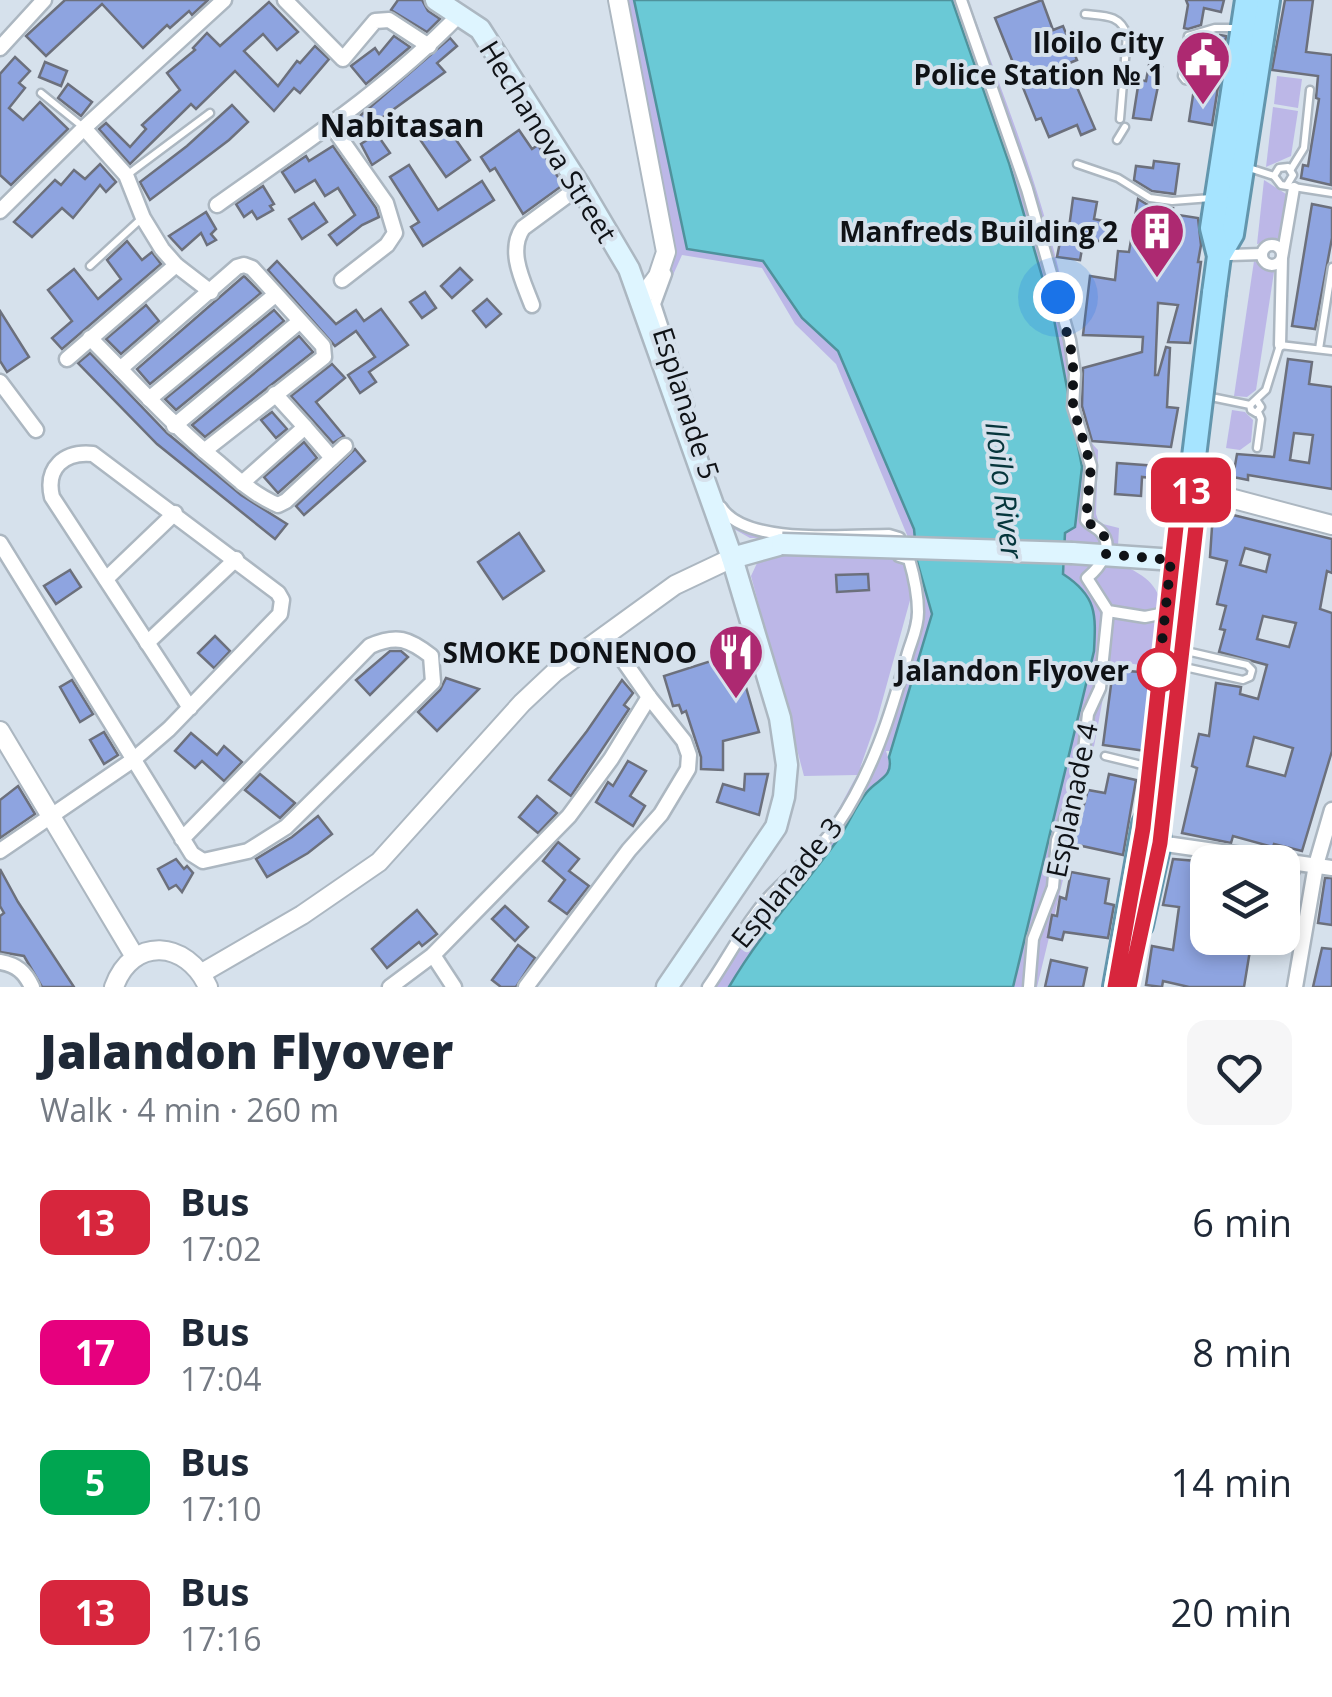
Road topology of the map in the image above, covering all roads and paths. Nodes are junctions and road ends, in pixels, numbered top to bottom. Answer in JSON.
{"nodes":[{"id":1,"x":44,"y":0,"type":"edge"},
{"id":2,"x":224,"y":0,"type":"edge"},
{"id":3,"x":285,"y":0,"type":"edge"},
{"id":4,"x":436,"y":0,"type":"edge"},
{"id":5,"x":621,"y":0,"type":"edge"},
{"id":6,"x":961,"y":0,"type":"edge"},
{"id":7,"x":1247,"y":0,"type":"edge"},
{"id":8,"x":1268,"y":0,"type":"edge"},
{"id":9,"x":1086,"y":14,"type":"dead end"},
{"id":10,"x":458,"y":16,"type":"junction"},
{"id":11,"x":1244,"y":29,"type":"junction"},
{"id":12,"x":429,"y":46,"type":"junction"},
{"id":13,"x":0,"y":48,"type":"edge"},
{"id":14,"x":1223,"y":86,"type":"junction"},
{"id":15,"x":1310,"y":90,"type":"dead end"},
{"id":16,"x":41,"y":93,"type":"dead end"},
{"id":17,"x":210,"y":114,"type":"dead end"},
{"id":18,"x":1120,"y":119,"type":"dead end"},
{"id":19,"x":331,"y":125,"type":"junction"},
{"id":20,"x":1125,"y":127,"type":"dead end"},
{"id":21,"x":84,"y":128,"type":"junction"},
{"id":22,"x":1117,"y":140,"type":"dead end"},
{"id":23,"x":1077,"y":164,"type":"dead end"},
{"id":24,"x":1245,"y":167,"type":"junction"},
{"id":25,"x":1290,"y":169,"type":"junction"},
{"id":26,"x":126,"y":176,"type":"junction"},
{"id":27,"x":1274,"y":176,"type":"junction"},
{"id":28,"x":580,"y":186,"type":"junction"},
{"id":29,"x":1290,"y":186,"type":"junction"},
{"id":30,"x":1332,"y":193,"type":"edge"},
{"id":31,"x":1217,"y":198,"type":"junction"},
{"id":32,"x":217,"y":205,"type":"dead end"},
{"id":33,"x":0,"y":210,"type":"edge"},
{"id":34,"x":142,"y":218,"type":"junction"},
{"id":35,"x":1223,"y":243,"type":"junction"},
{"id":36,"x":1282,"y":257,"type":"junction"},
{"id":37,"x":176,"y":265,"type":"junction"},
{"id":38,"x":90,"y":266,"type":"dead end"},
{"id":39,"x":1332,"y":267,"type":"edge"},
{"id":40,"x":342,"y":280,"type":"dead end"},
{"id":41,"x":211,"y":292,"type":"junction"},
{"id":42,"x":275,"y":294,"type":"junction"},
{"id":43,"x":641,"y":300,"type":"junction"},
{"id":44,"x":532,"y":305,"type":"dead end"},
{"id":45,"x":299,"y":322,"type":"junction"},
{"id":46,"x":90,"y":338,"type":"junction"},
{"id":47,"x":1280,"y":344,"type":"junction"},
{"id":48,"x":1319,"y":349,"type":"junction"},
{"id":49,"x":1332,"y":351,"type":"edge"},
{"id":50,"x":66,"y":360,"type":"dead end"},
{"id":51,"x":120,"y":369,"type":"junction"},
{"id":52,"x":0,"y":382,"type":"edge"},
{"id":53,"x":274,"y":394,"type":"junction"},
{"id":54,"x":1211,"y":397,"type":"junction"},
{"id":55,"x":148,"y":399,"type":"junction"},
{"id":56,"x":1254,"y":403,"type":"junction"},
{"id":57,"x":174,"y":426,"type":"junction"},
{"id":58,"x":306,"y":427,"type":"junction"},
{"id":59,"x":36,"y":430,"type":"dead end"},
{"id":60,"x":345,"y":446,"type":"dead end"},
{"id":61,"x":1257,"y":448,"type":"dead end"},
{"id":62,"x":204,"y":451,"type":"junction"},
{"id":63,"x":332,"y":458,"type":"junction"},
{"id":64,"x":242,"y":483,"type":"junction"},
{"id":65,"x":1190,"y":491,"type":"junction"},
{"id":66,"x":176,"y":513,"type":"junction"},
{"id":67,"x":1332,"y":525,"type":"edge"},
{"id":68,"x":0,"y":543,"type":"edge"},
{"id":69,"x":1106,"y":554,"type":"junction"},
{"id":70,"x":899,"y":556,"type":"joint"},
{"id":71,"x":732,"y":558,"type":"junction"},
{"id":72,"x":236,"y":559,"type":"junction"},
{"id":73,"x":1180,"y":560,"type":"junction"},
{"id":74,"x":106,"y":580,"type":"junction"},
{"id":75,"x":1108,"y":611,"type":"junction"},
{"id":76,"x":1165,"y":612,"type":"junction"},
{"id":77,"x":605,"y":634,"type":"junction"},
{"id":78,"x":147,"y":643,"type":"junction"},
{"id":79,"x":1181,"y":658,"type":"junction"},
{"id":80,"x":649,"y":697,"type":"junction"},
{"id":81,"x":190,"y":708,"type":"junction"},
{"id":82,"x":0,"y":731,"type":"edge"},
{"id":83,"x":1105,"y":756,"type":"dead end"},
{"id":84,"x":134,"y":760,"type":"junction"},
{"id":85,"x":1155,"y":781,"type":"junction"},
{"id":86,"x":1332,"y":810,"type":"edge"},
{"id":87,"x":51,"y":816,"type":"junction"},
{"id":88,"x":1154,"y":832,"type":"junction"},
{"id":89,"x":182,"y":838,"type":"junction"},
{"id":90,"x":0,"y":852,"type":"edge"},
{"id":91,"x":1316,"y":865,"type":"junction"},
{"id":92,"x":1332,"y":868,"type":"edge"},
{"id":93,"x":433,"y":955,"type":"junction"},
{"id":94,"x":136,"y":957,"type":"junction"},
{"id":95,"x":0,"y":962,"type":"edge"},
{"id":96,"x":205,"y":980,"type":"edge"},
{"id":97,"x":32,"y":987,"type":"edge"},
{"id":98,"x":114,"y":987,"type":"edge"},
{"id":99,"x":390,"y":987,"type":"edge"},
{"id":100,"x":454,"y":987,"type":"edge"},
{"id":101,"x":526,"y":987,"type":"edge"},
{"id":102,"x":667,"y":987,"type":"edge"},
{"id":103,"x":708,"y":987,"type":"edge"},
{"id":104,"x":1029,"y":987,"type":"edge"},
{"id":105,"x":1115,"y":987,"type":"edge"},
{"id":106,"x":1129,"y":987,"type":"edge"},
{"id":107,"x":1295,"y":987,"type":"edge"}],
"edges":[{"from":1,"to":13,"type":"street"},
{"from":2,"to":21,"type":"street"},
{"from":3,"to":12,"type":"street"},
{"from":4,"to":10,"type":"main road","name":"Hechanova Street"},
{"from":5,"to":43,"type":"street"},
{"from":5,"to":70,"type":"street","name":"Esplanade 5"},
{"from":6,"to":69,"type":"street"},
{"from":7,"to":11,"type":"highway"},
{"from":8,"to":24,"type":"highway"},
{"from":9,"to":18,"type":"lane"},
{"from":10,"to":12,"type":"street"},
{"from":10,"to":28,"type":"main road","name":"Hechanova Street"},
{"from":11,"to":14,"type":"highway"},
{"from":11,"to":14,"type":"lane"},
{"from":12,"to":19,"type":"street"},
{"from":14,"to":31,"type":"highway"},
{"from":15,"to":25,"type":"lane"},
{"from":16,"to":21,"type":"lane"},
{"from":17,"to":26,"type":"lane"},
{"from":19,"to":32,"type":"street"},
{"from":19,"to":40,"type":"street"},
{"from":20,"to":22,"type":"lane"},
{"from":21,"to":26,"type":"street"},
{"from":21,"to":33,"type":"street"},
{"from":23,"to":31,"type":"lane"},
{"from":24,"to":27,"type":"lane"},
{"from":24,"to":35,"type":"highway"},
{"from":25,"to":27,"type":"lane"},
{"from":25,"to":29,"type":"lane"},
{"from":26,"to":34,"type":"street"},
{"from":27,"to":29,"type":"lane"},
{"from":28,"to":43,"type":"main road","name":"Hechanova Street"},
{"from":28,"to":44,"type":"street"},
{"from":29,"to":30,"type":"lane"},
{"from":29,"to":36,"type":"street"},
{"from":31,"to":35,"type":"highway"},
{"from":34,"to":37,"type":"street"},
{"from":34,"to":38,"type":"lane"},
{"from":35,"to":36,"type":"street"},
{"from":35,"to":54,"type":"main road"},
{"from":35,"to":65,"type":"main road"},
{"from":35,"to":85,"type":"highway","bridge":true},
{"from":36,"to":47,"type":"street"},
{"from":37,"to":41,"type":"street"},
{"from":37,"to":46,"type":"street"},
{"from":39,"to":48,"type":"lane"},
{"from":41,"to":42,"type":"street"},
{"from":41,"to":51,"type":"street"},
{"from":42,"to":45,"type":"street"},
{"from":42,"to":55,"type":"street"},
{"from":43,"to":71,"type":"main road","name":"Hechanova Street"},
{"from":45,"to":53,"type":"street"},
{"from":45,"to":57,"type":"street"},
{"from":46,"to":50,"type":"street"},
{"from":46,"to":51,"type":"street"},
{"from":47,"to":48,"type":"lane"},
{"from":47,"to":56,"type":"lane"},
{"from":48,"to":49,"type":"lane"},
{"from":51,"to":55,"type":"street"},
{"from":52,"to":59,"type":"street"},
{"from":53,"to":58,"type":"street"},
{"from":53,"to":62,"type":"street"},
{"from":54,"to":56,"type":"lane"},
{"from":54,"to":65,"type":"main road"},
{"from":55,"to":57,"type":"street"},
{"from":56,"to":61,"type":"lane"},
{"from":57,"to":62,"type":"street"},
{"from":58,"to":63,"type":"street"},
{"from":58,"to":64,"type":"street"},
{"from":60,"to":63,"type":"street"},
{"from":62,"to":64,"type":"street"},
{"from":63,"to":64,"type":"street"},
{"from":65,"to":67,"type":"street"},
{"from":65,"to":73,"type":"main road"},
{"from":66,"to":72,"type":"street"},
{"from":66,"to":74,"type":"street"},
{"from":66,"to":74,"type":"street"},
{"from":68,"to":84,"type":"street"},
{"from":69,"to":71,"type":"main road","bridge":true},
{"from":69,"to":73,"type":"main road"},
{"from":69,"to":75,"type":"street","name":"Esplanade 4"},
{"from":70,"to":103,"type":"street","name":"Esplanade 3"},
{"from":71,"to":77,"type":"street"},
{"from":71,"to":102,"type":"main road","name":"Hechanova Street"},
{"from":72,"to":78,"type":"street"},
{"from":72,"to":81,"type":"street"},
{"from":73,"to":76,"type":"main road"},
{"from":73,"to":79,"type":"main road"},
{"from":74,"to":78,"type":"street"},
{"from":75,"to":76,"type":"street"},
{"from":75,"to":104,"type":"street","name":"Esplanade 4"},
{"from":76,"to":85,"type":"main road"},
{"from":77,"to":80,"type":"street"},
{"from":77,"to":96,"type":"street"},
{"from":78,"to":81,"type":"street"},
{"from":79,"to":79,"type":"lane"},
{"from":79,"to":88,"type":"main road"},
{"from":80,"to":93,"type":"street"},
{"from":80,"to":101,"type":"street"},
{"from":81,"to":84,"type":"street"},
{"from":82,"to":87,"type":"street"},
{"from":83,"to":85,"type":"lane"},
{"from":84,"to":87,"type":"street"},
{"from":84,"to":89,"type":"street"},
{"from":85,"to":88,"type":"highway"},
{"from":85,"to":88,"type":"main road"},
{"from":86,"to":91,"type":"street"},
{"from":87,"to":90,"type":"street"},
{"from":87,"to":94,"type":"street"},
{"from":88,"to":91,"type":"street"},
{"from":88,"to":105,"type":"highway"},
{"from":88,"to":106,"type":"highway"},
{"from":89,"to":89,"type":"street"},
{"from":91,"to":92,"type":"street"},
{"from":91,"to":107,"type":"street"},
{"from":93,"to":99,"type":"street"},
{"from":93,"to":100,"type":"street"},
{"from":94,"to":96,"type":"street"},
{"from":94,"to":98,"type":"street"},
{"from":95,"to":97,"type":"street"}]}
